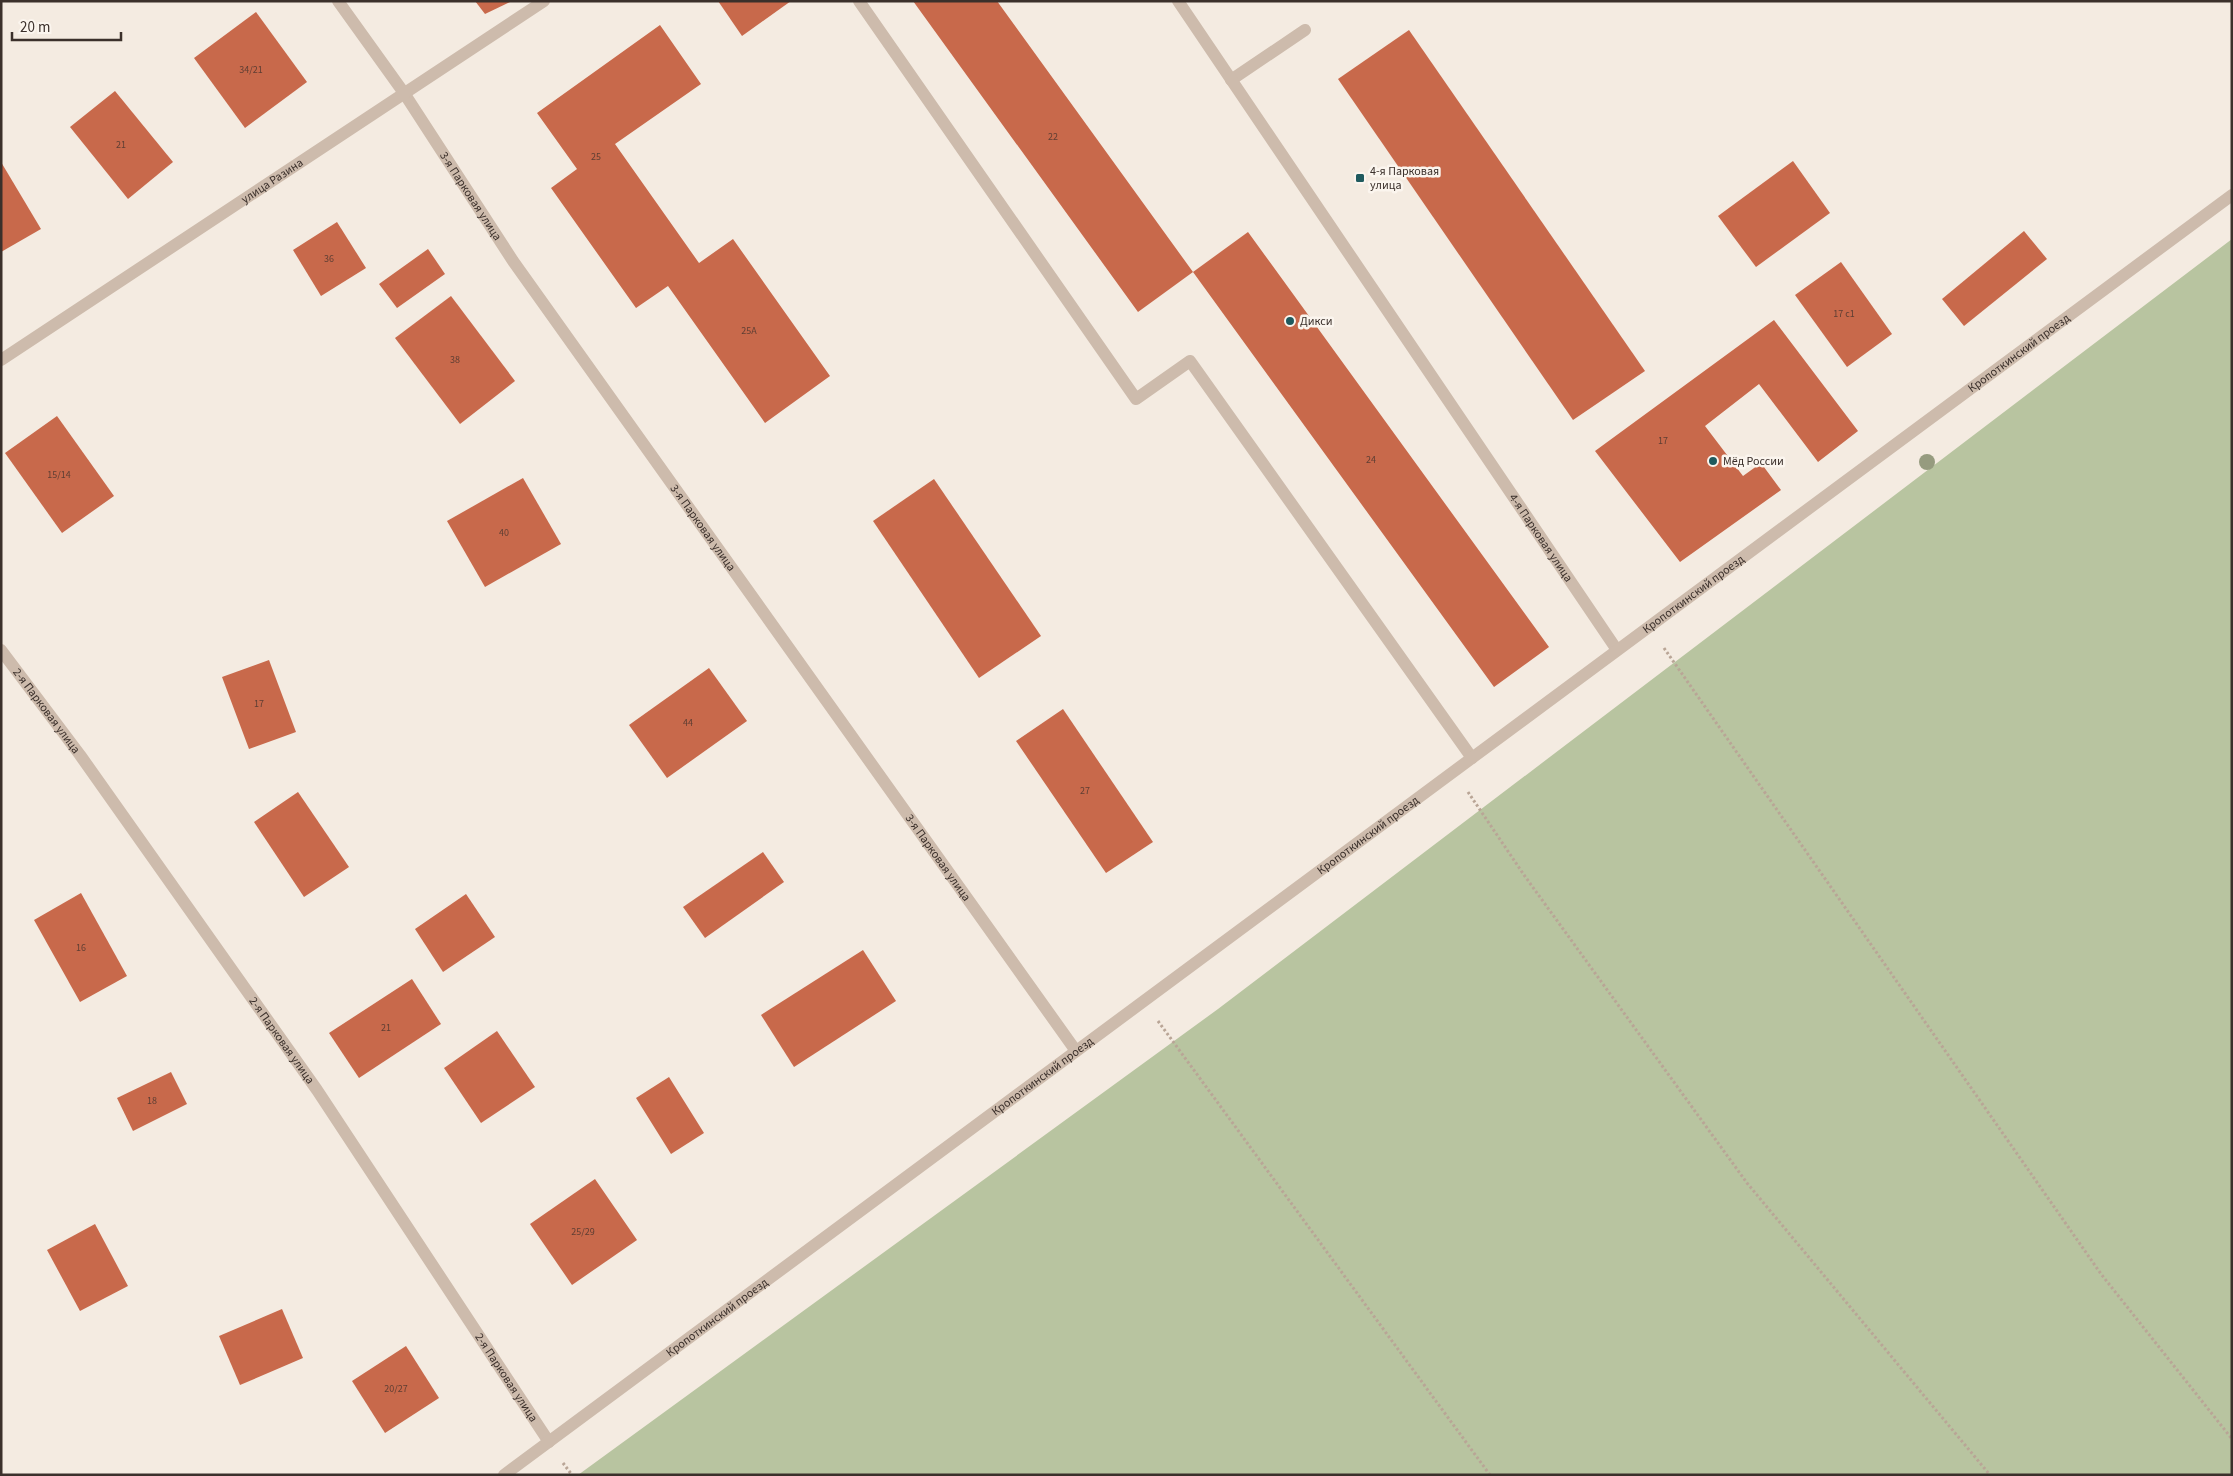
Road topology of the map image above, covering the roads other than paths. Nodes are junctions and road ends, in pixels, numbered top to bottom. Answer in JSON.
{"nodes":[{"id":1,"x":338,"y":1,"type":"edge"},
{"id":2,"x":544,"y":1,"type":"edge"},
{"id":3,"x":859,"y":1,"type":"edge"},
{"id":4,"x":1178,"y":1,"type":"edge"},
{"id":5,"x":1305,"y":30,"type":"dead end"},
{"id":6,"x":1231,"y":80,"type":"junction"},
{"id":7,"x":404,"y":93,"type":"junction"},
{"id":8,"x":2232,"y":195,"type":"edge"},
{"id":9,"x":1,"y":360,"type":"edge"},
{"id":10,"x":1,"y":650,"type":"edge"},
{"id":11,"x":1618,"y":650,"type":"junction"},
{"id":12,"x":1472,"y":758,"type":"junction"},
{"id":13,"x":1076,"y":1051,"type":"junction"},
{"id":14,"x":549,"y":1442,"type":"junction"},
{"id":15,"x":504,"y":1475,"type":"edge"}],
"edges":[{"from":1,"to":7,"type":"street","name":"3-я Парковая улица"},
{"from":2,"to":7,"type":"street","name":"улица Разина"},
{"from":3,"to":12,"type":"street"},
{"from":4,"to":6,"type":"street","name":"4-я Парковая улица"},
{"from":5,"to":6,"type":"street"},
{"from":6,"to":11,"type":"street","name":"4-я Парковая улица"},
{"from":7,"to":9,"type":"street","name":"улица Разина"},
{"from":7,"to":13,"type":"street","name":"3-я Парковая улица"},
{"from":8,"to":11,"type":"street","name":"Кропоткинский проезд"},
{"from":10,"to":14,"type":"street","name":"2-я Парковая улица"},
{"from":11,"to":12,"type":"street","name":"Кропоткинский проезд"},
{"from":12,"to":13,"type":"street","name":"Кропоткинский проезд"},
{"from":13,"to":14,"type":"street","name":"Кропоткинский проезд"},
{"from":14,"to":15,"type":"street","name":"Кропоткинский проезд"}]}
